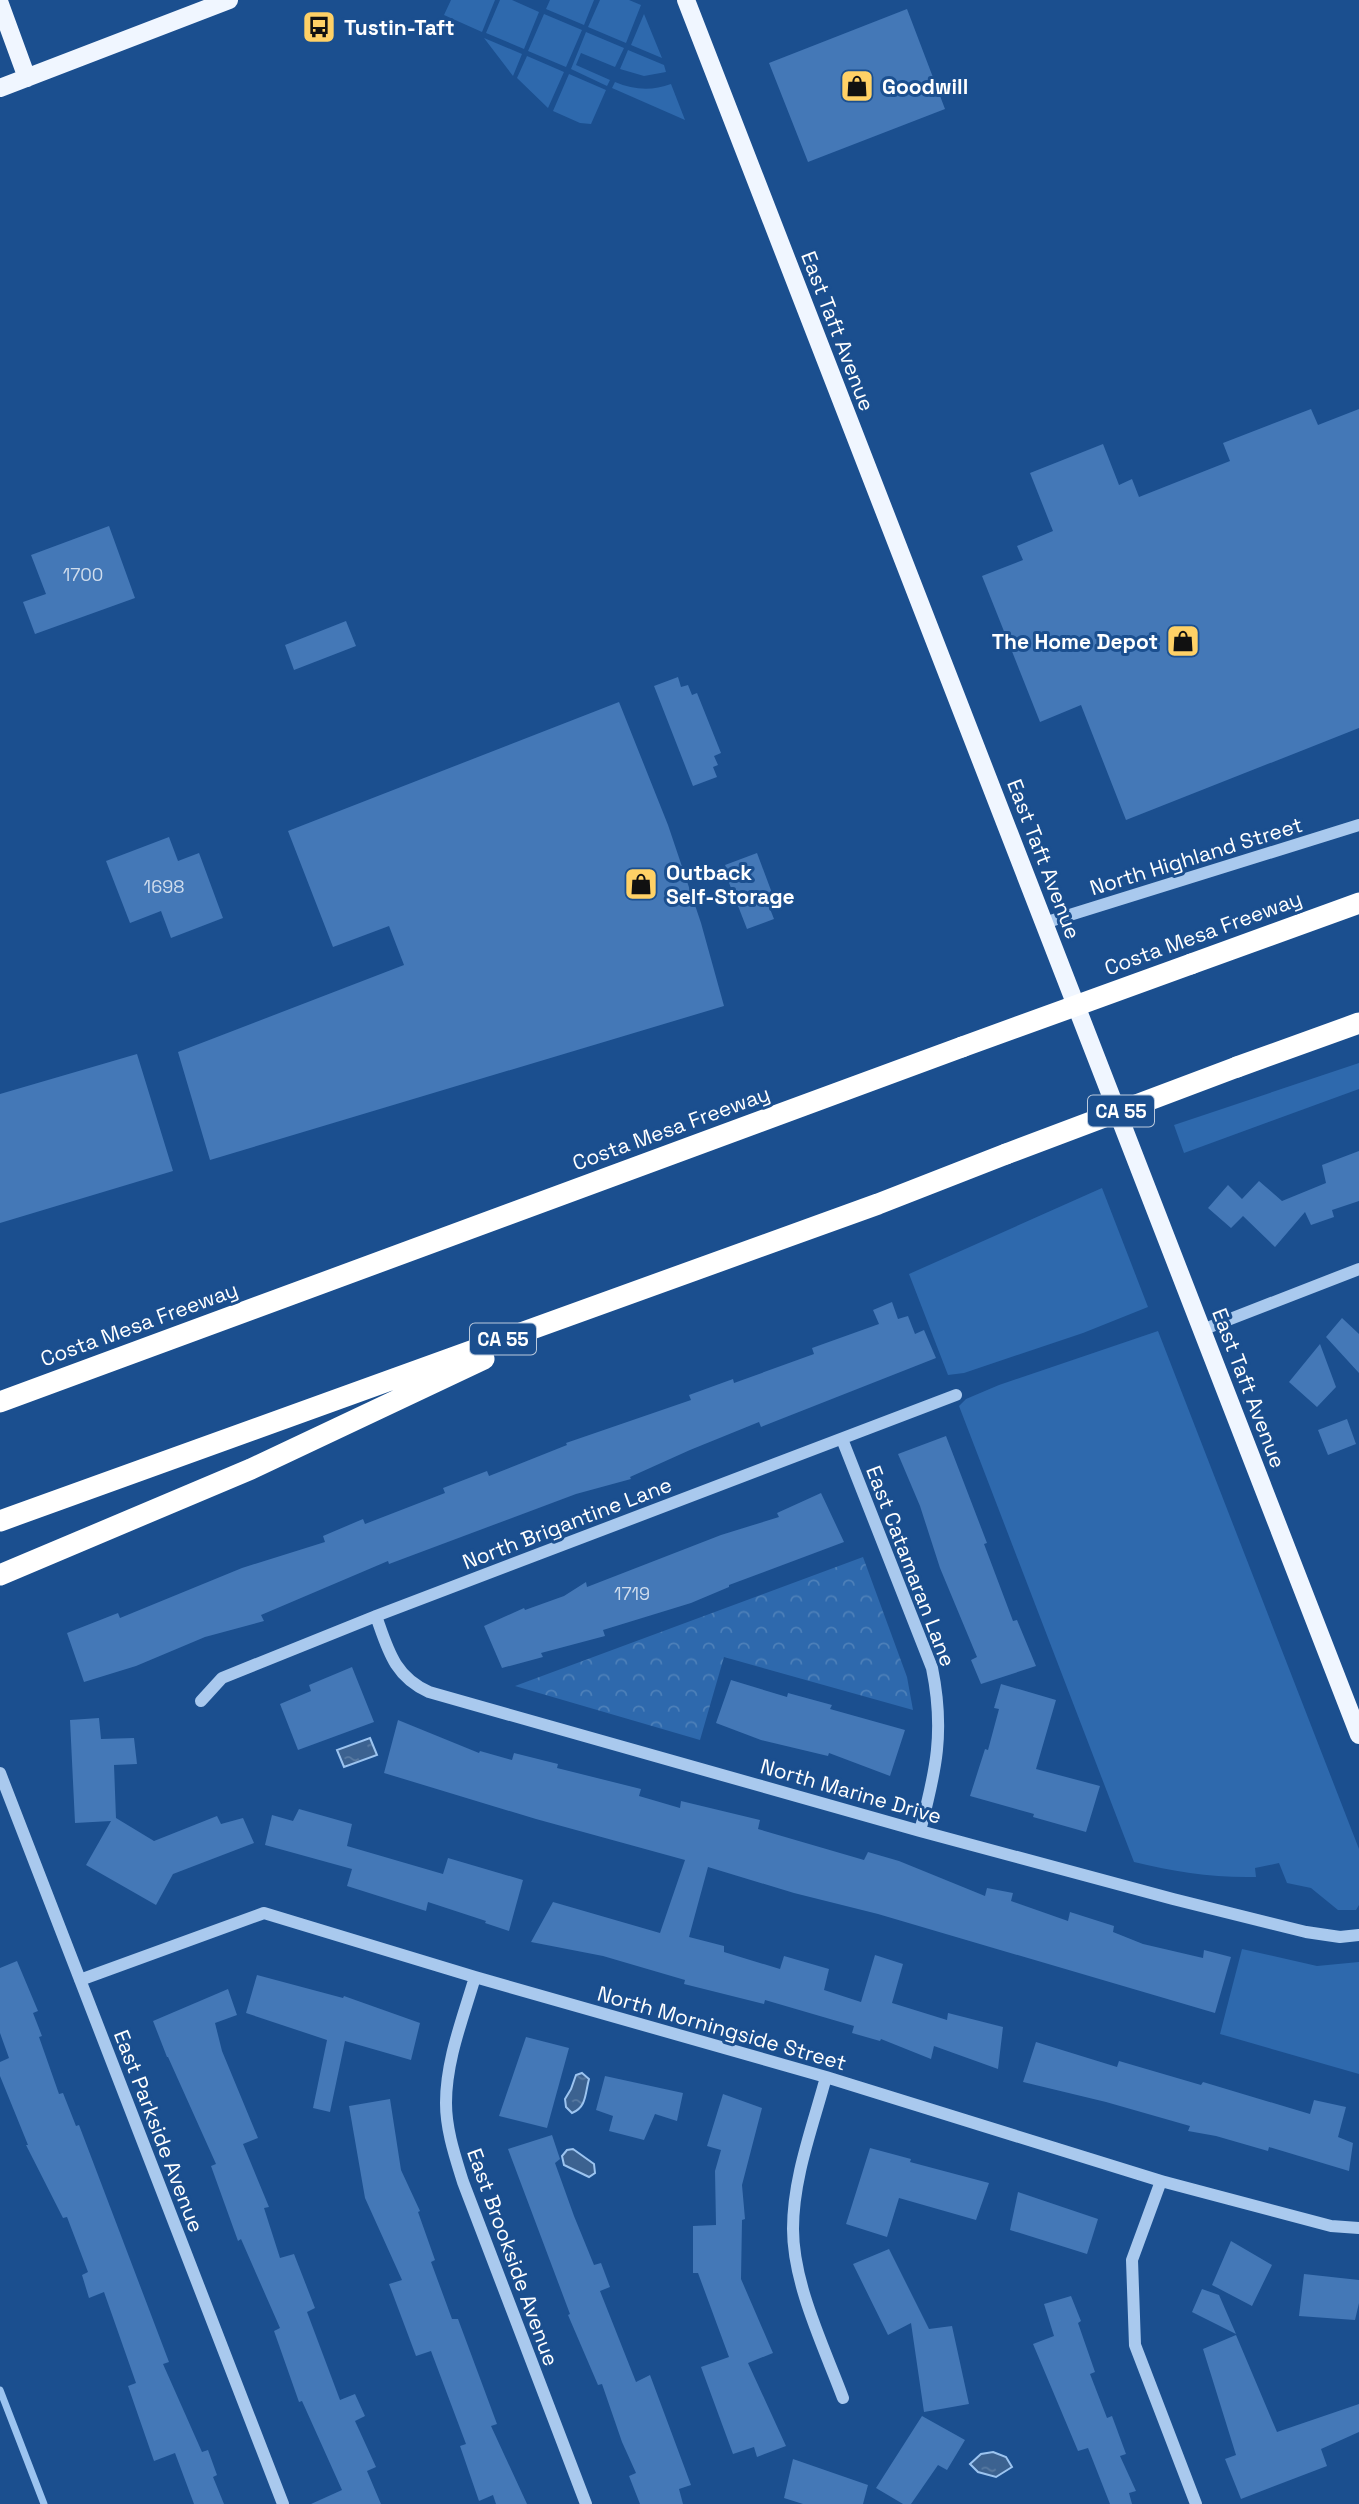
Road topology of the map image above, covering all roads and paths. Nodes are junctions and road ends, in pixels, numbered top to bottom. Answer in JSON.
{"nodes":[{"id":1,"x":229,"y":0,"type":"edge"},
{"id":2,"x":686,"y":0,"type":"edge"},
{"id":3,"x":0,"y":4,"type":"edge"},
{"id":4,"x":27,"y":78,"type":"junction"},
{"id":5,"x":0,"y":88,"type":"edge"},
{"id":6,"x":1359,"y":825,"type":"edge"},
{"id":7,"x":1359,"y":903,"type":"edge"},
{"id":8,"x":1044,"y":923,"type":"junction"},
{"id":9,"x":1359,"y":1023,"type":"edge"},
{"id":10,"x":1359,"y":1269,"type":"edge"},
{"id":11,"x":600,"y":1304,"type":"junction"},
{"id":12,"x":1202,"y":1330,"type":"junction"},
{"id":13,"x":956,"y":1395,"type":"dead end"},
{"id":14,"x":0,"y":1402,"type":"edge"},
{"id":15,"x":842,"y":1439,"type":"junction"},
{"id":16,"x":0,"y":1521,"type":"edge"},
{"id":17,"x":0,"y":1575,"type":"edge"},
{"id":18,"x":376,"y":1616,"type":"junction"},
{"id":19,"x":201,"y":1701,"type":"dead end"},
{"id":20,"x":1359,"y":1735,"type":"edge"},
{"id":21,"x":0,"y":1773,"type":"edge"},
{"id":22,"x":920,"y":1831,"type":"junction"},
{"id":23,"x":1359,"y":1935,"type":"edge"},
{"id":24,"x":475,"y":1977,"type":"junction"},
{"id":25,"x":80,"y":1980,"type":"junction"},
{"id":26,"x":826,"y":2077,"type":"junction"},
{"id":27,"x":1161,"y":2181,"type":"junction"},
{"id":28,"x":1359,"y":2228,"type":"edge"},
{"id":29,"x":843,"y":2398,"type":"dead end"},
{"id":30,"x":283,"y":2504,"type":"edge"},
{"id":31,"x":586,"y":2504,"type":"edge"},
{"id":32,"x":1196,"y":2504,"type":"edge"}],
"edges":[{"from":1,"to":4,"type":"main road"},
{"from":2,"to":8,"type":"main road","name":"East Taft Avenue"},
{"from":3,"to":4,"type":"main road"},
{"from":4,"to":5,"type":"main road"},
{"from":6,"to":8,"type":"street","name":"North Highland Street"},
{"from":7,"to":14,"type":"highway","name":"Costa Mesa Freeway","bridge":true},
{"from":8,"to":12,"type":"main road","name":"East Taft Avenue"},
{"from":9,"to":11,"type":"highway","number":"CA 55","bridge":true},
{"from":10,"to":12,"type":"street"},
{"from":11,"to":16,"type":"highway","number":"CA 55"},
{"from":11,"to":17,"type":"highway"},
{"from":12,"to":20,"type":"main road","name":"East Taft Avenue"},
{"from":13,"to":15,"type":"street","name":"North Brigantine Lane"},
{"from":15,"to":18,"type":"street","name":"North Brigantine Lane"},
{"from":15,"to":22,"type":"street","name":"East Catamaran Lane"},
{"from":18,"to":19,"type":"street","name":"North Brigantine Lane"},
{"from":18,"to":22,"type":"street","name":"North Marine Drive"},
{"from":21,"to":25,"type":"street","name":"East Parkside Avenue"},
{"from":22,"to":23,"type":"street","name":"North Marine Drive"},
{"from":24,"to":25,"type":"street","name":"North Morningside Street"},
{"from":24,"to":26,"type":"street","name":"North Morningside Street"},
{"from":24,"to":31,"type":"street","name":"East Brookside Avenue"},
{"from":25,"to":30,"type":"street","name":"East Parkside Avenue"},
{"from":26,"to":27,"type":"street","name":"North Morningside Street"},
{"from":26,"to":29,"type":"street"},
{"from":27,"to":28,"type":"street","name":"North Morningside Street"},
{"from":27,"to":32,"type":"street"}]}
